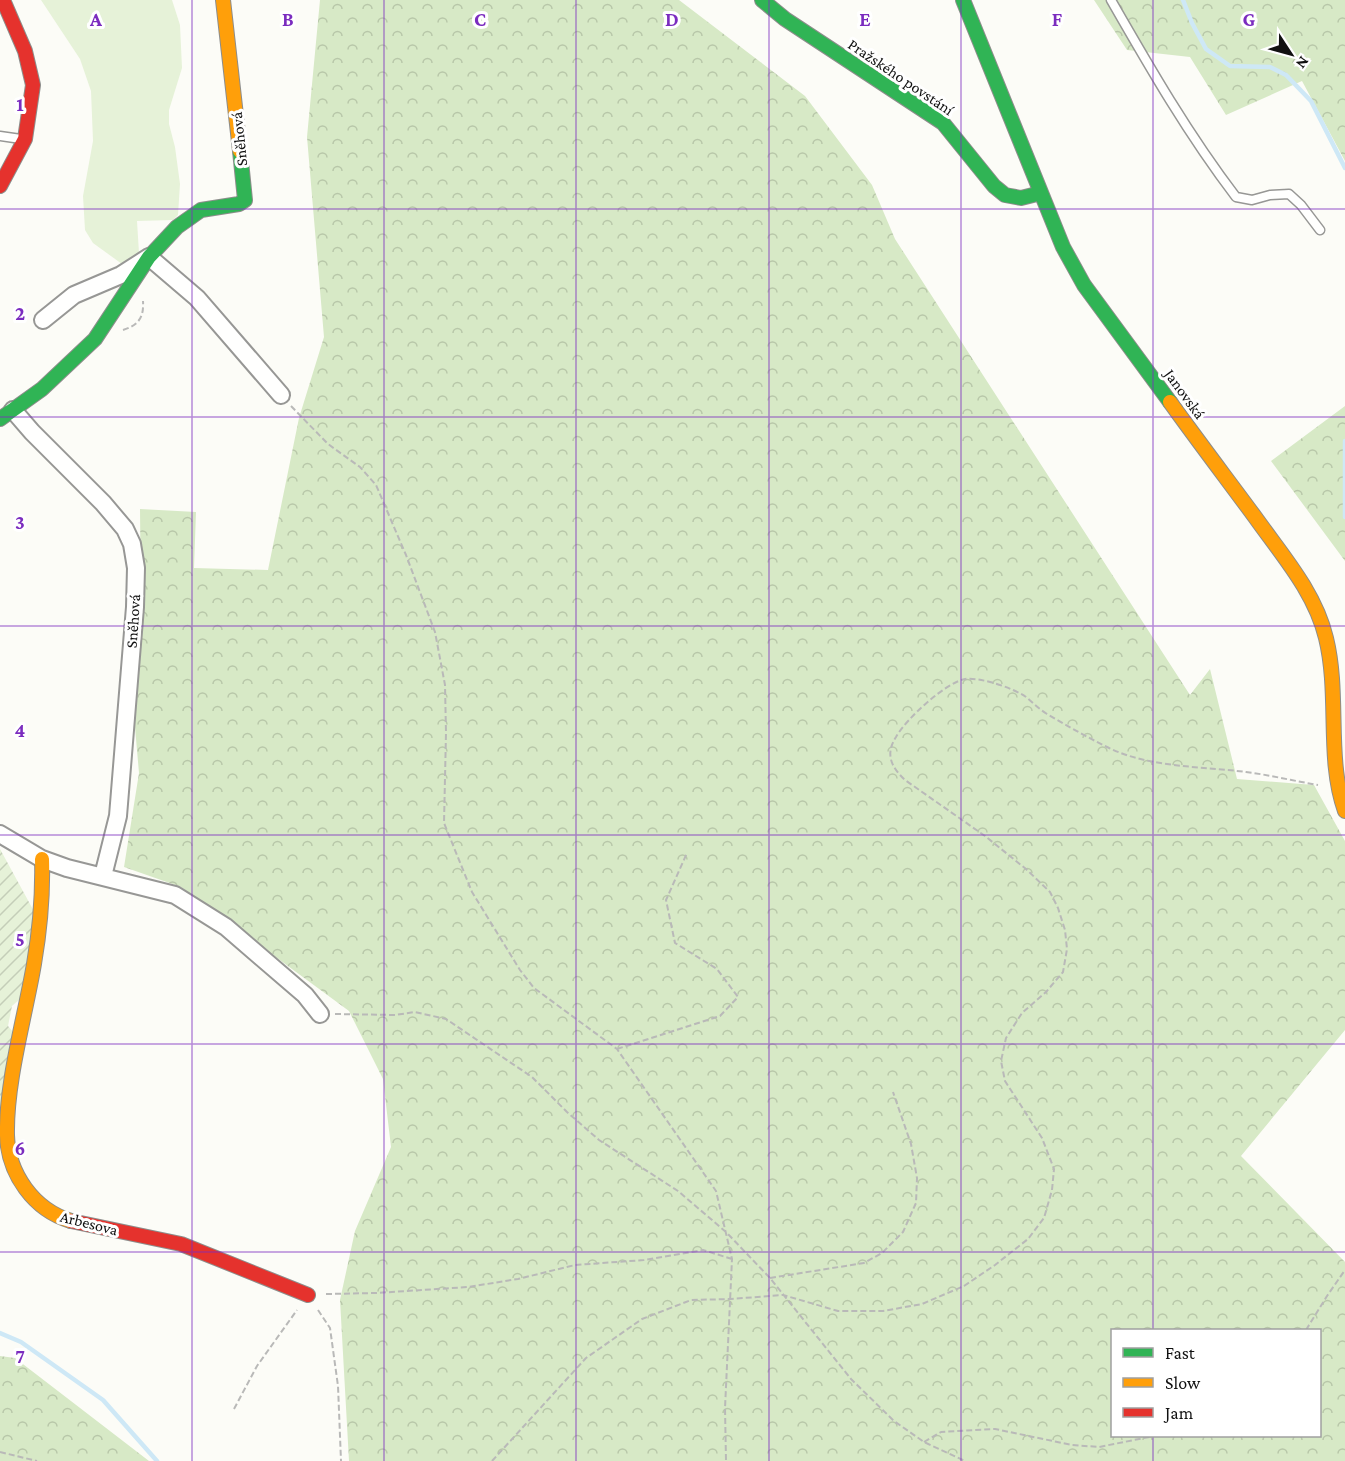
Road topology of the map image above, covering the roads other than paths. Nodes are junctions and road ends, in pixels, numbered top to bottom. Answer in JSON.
{"nodes":[{"id":1,"x":3,"y":0,"type":"edge"},
{"id":2,"x":223,"y":0,"type":"edge"},
{"id":3,"x":762,"y":0,"type":"edge"},
{"id":4,"x":963,"y":0,"type":"edge"},
{"id":5,"x":1111,"y":0,"type":"edge"},
{"id":6,"x":0,"y":136,"type":"edge"},
{"id":7,"x":25,"y":139,"type":"junction"},
{"id":8,"x":0,"y":186,"type":"edge"},
{"id":9,"x":1041,"y":193,"type":"junction"},
{"id":10,"x":1320,"y":230,"type":"dead end"},
{"id":11,"x":149,"y":257,"type":"junction"},
{"id":12,"x":43,"y":320,"type":"dead end"},
{"id":13,"x":281,"y":395,"type":"road end"},
{"id":14,"x":6,"y":414,"type":"edge"},
{"id":15,"x":1345,"y":811,"type":"edge"},
{"id":16,"x":0,"y":834,"type":"edge"},
{"id":17,"x":42,"y":859,"type":"junction"},
{"id":18,"x":103,"y":876,"type":"junction"},
{"id":19,"x":320,"y":1014,"type":"road end"},
{"id":20,"x":308,"y":1294,"type":"road end"}],
"edges":[{"from":1,"to":7,"type":"street"},
{"from":2,"to":11,"type":"street","name":"Sněhová"},
{"from":3,"to":9,"type":"street","name":"Pražského povstání"},
{"from":4,"to":9,"type":"street","name":"Janovská"},
{"from":5,"to":10,"type":"lane"},
{"from":6,"to":7,"type":"lane"},
{"from":7,"to":8,"type":"street"},
{"from":9,"to":15,"type":"street","name":"Janovská"},
{"from":11,"to":12,"type":"street","name":"Sněhová"},
{"from":11,"to":13,"type":"street"},
{"from":11,"to":14,"type":"street","name":"Sněhová"},
{"from":14,"to":18,"type":"street","name":"Sněhová"},
{"from":16,"to":17,"type":"street"},
{"from":17,"to":18,"type":"street"},
{"from":17,"to":20,"type":"street","name":"Arbesova"},
{"from":18,"to":19,"type":"street"}]}
